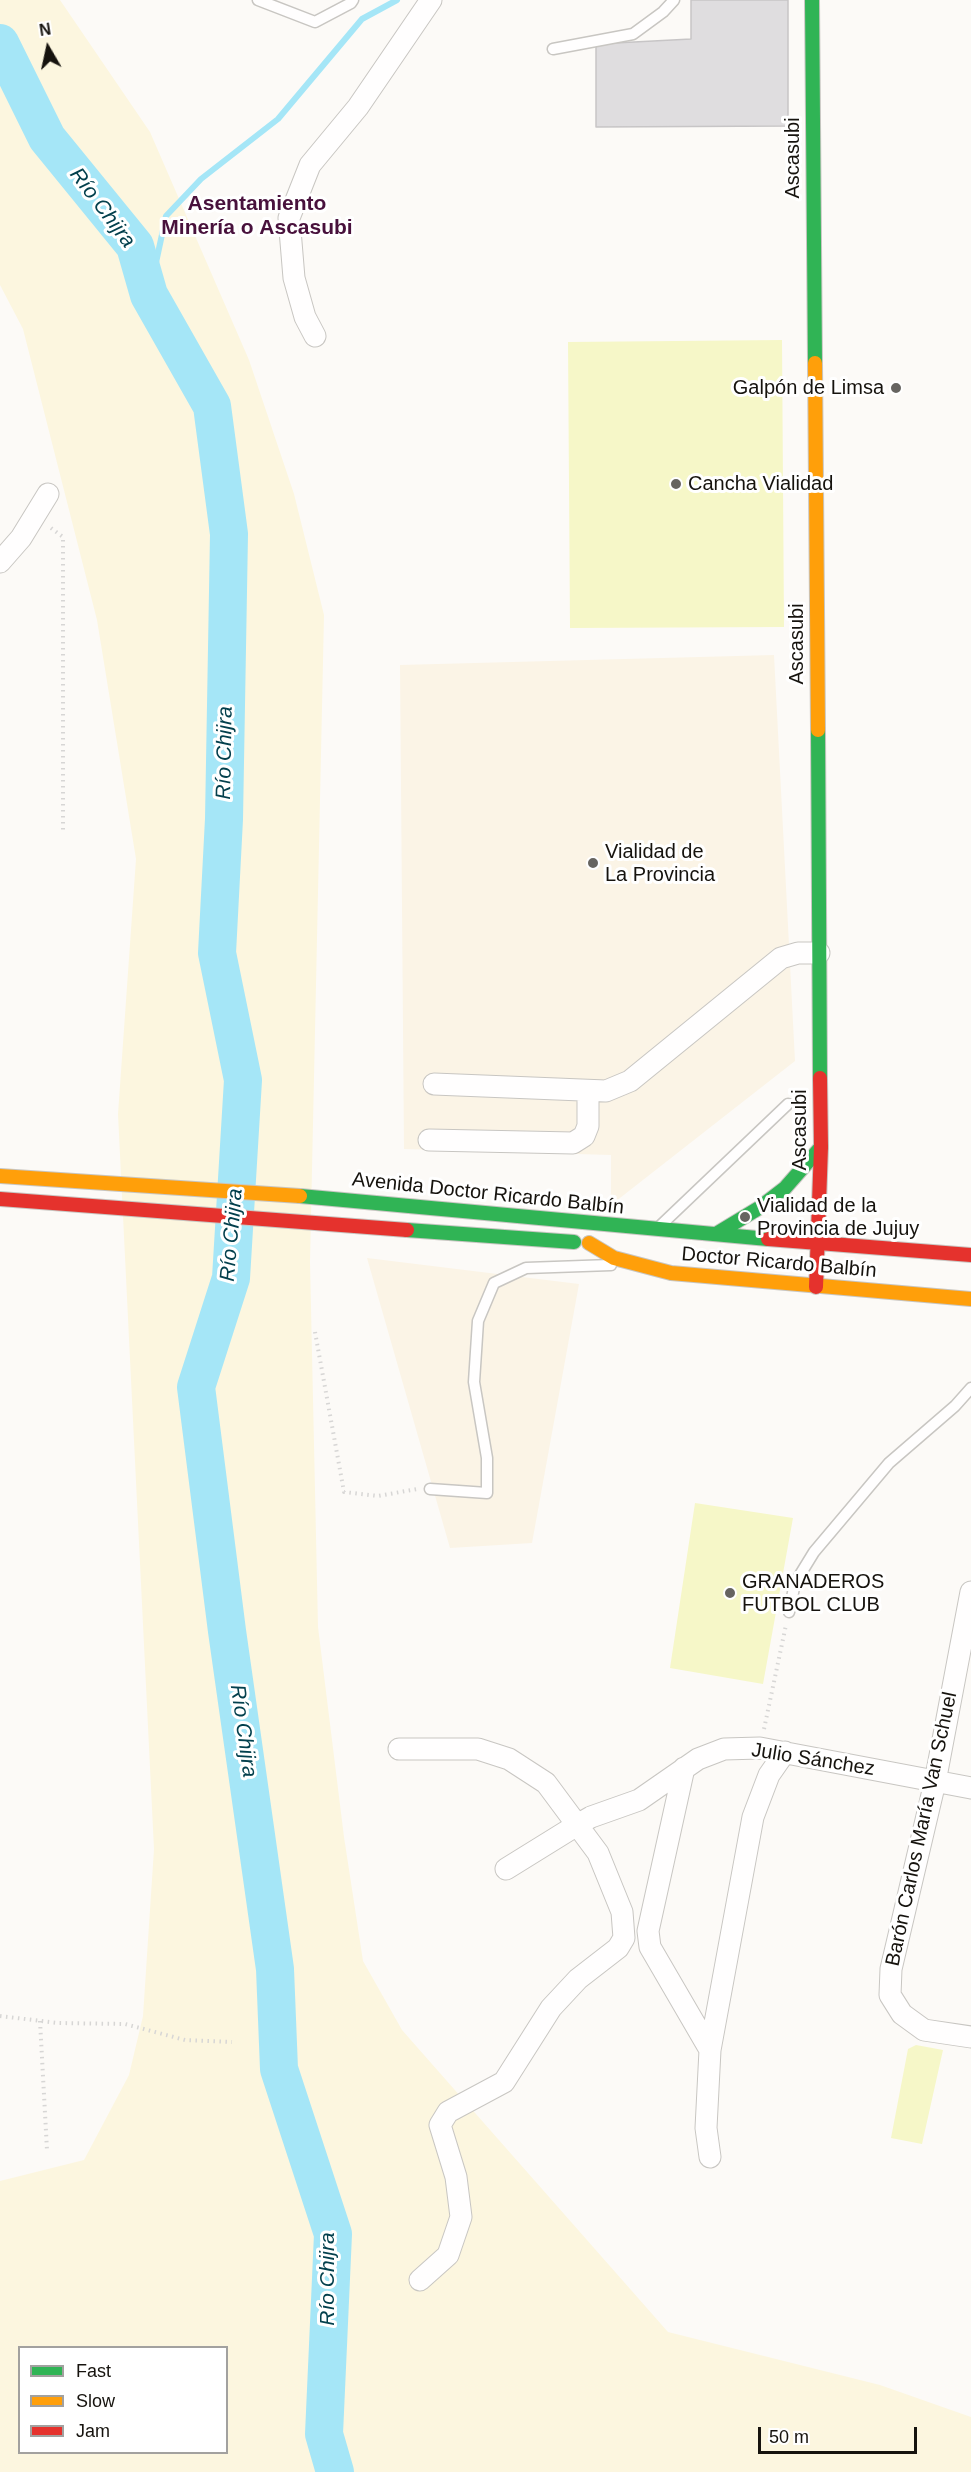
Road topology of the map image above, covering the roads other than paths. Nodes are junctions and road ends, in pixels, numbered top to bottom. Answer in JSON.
{"nodes":[{"id":1,"x":258,"y":0,"type":"edge"},
{"id":2,"x":353,"y":0,"type":"edge"},
{"id":3,"x":431,"y":0,"type":"edge"},
{"id":4,"x":674,"y":0,"type":"edge"},
{"id":5,"x":812,"y":0,"type":"edge"},
{"id":6,"x":553,"y":49,"type":"dead end"},
{"id":7,"x":315,"y":336,"type":"dead end"},
{"id":8,"x":48,"y":494,"type":"dead end"},
{"id":9,"x":2,"y":553,"type":"edge"},
{"id":10,"x":819,"y":953,"type":"junction"},
{"id":11,"x":434,"y":1084,"type":"dead end"},
{"id":12,"x":588,"y":1092,"type":"junction"},
{"id":13,"x":788,"y":1104,"type":"dead end"},
{"id":14,"x":429,"y":1140,"type":"dead end"},
{"id":15,"x":821,"y":1147,"type":"junction"},
{"id":16,"x":0,"y":1176,"type":"edge"},
{"id":17,"x":0,"y":1199,"type":"edge"},
{"id":18,"x":655,"y":1230,"type":"junction"},
{"id":19,"x":716,"y":1234,"type":"junction"},
{"id":20,"x":819,"y":1242,"type":"junction"},
{"id":21,"x":589,"y":1244,"type":"junction"},
{"id":22,"x":624,"y":1246,"type":"dead end"},
{"id":23,"x":971,"y":1255,"type":"edge"},
{"id":24,"x":633,"y":1264,"type":"junction"},
{"id":25,"x":816,"y":1287,"type":"junction"},
{"id":26,"x":971,"y":1299,"type":"edge"},
{"id":27,"x":971,"y":1388,"type":"edge"},
{"id":28,"x":430,"y":1489,"type":"road end"},
{"id":29,"x":971,"y":1592,"type":"edge"},
{"id":30,"x":789,"y":1612,"type":"road end"},
{"id":31,"x":399,"y":1749,"type":"dead end"},
{"id":32,"x":785,"y":1752,"type":"junction"},
{"id":33,"x":684,"y":1768,"type":"junction"},
{"id":34,"x":935,"y":1782,"type":"junction"},
{"id":35,"x":971,"y":1788,"type":"edge"},
{"id":36,"x":577,"y":1825,"type":"junction"},
{"id":37,"x":506,"y":1869,"type":"dead end"},
{"id":38,"x":648,"y":1930,"type":"junction"},
{"id":39,"x":624,"y":1938,"type":"junction"},
{"id":40,"x":971,"y":2037,"type":"edge"},
{"id":41,"x":710,"y":2049,"type":"junction"},
{"id":42,"x":710,"y":2157,"type":"dead end"},
{"id":43,"x":420,"y":2280,"type":"dead end"}],
"edges":[{"from":1,"to":2,"type":"lane"},
{"from":3,"to":7,"type":"street"},
{"from":4,"to":6,"type":"lane"},
{"from":5,"to":10,"type":"main road","name":"Ascasubi"},
{"from":8,"to":9,"type":"street"},
{"from":10,"to":12,"type":"street"},
{"from":10,"to":15,"type":"main road","name":"Ascasubi"},
{"from":11,"to":12,"type":"street"},
{"from":12,"to":14,"type":"street"},
{"from":13,"to":18,"type":"lane"},
{"from":15,"to":19,"type":"main road"},
{"from":15,"to":20,"type":"main road","name":"Ascasubi"},
{"from":16,"to":18,"type":"main road","name":"Avenida Doctor Ricardo Balbín"},
{"from":17,"to":21,"type":"main road","name":"Avenida Doctor Ricardo Balbín"},
{"from":18,"to":19,"type":"main road","name":"Avenida Doctor Ricardo Balbín"},
{"from":19,"to":20,"type":"main road","name":"Avenida Doctor Ricardo Balbín"},
{"from":20,"to":23,"type":"main road","name":"Avenida Doctor Ricardo Balbín"},
{"from":20,"to":25,"type":"main road","name":"Ascasubi"},
{"from":21,"to":22,"type":"main road","name":"Avenida Doctor Ricardo Balbín"},
{"from":21,"to":24,"type":"main road","name":"Doctor Ricardo Balbín"},
{"from":24,"to":25,"type":"main road","name":"Doctor Ricardo Balbín"},
{"from":24,"to":28,"type":"lane"},
{"from":25,"to":26,"type":"main road","name":"Doctor Ricardo Balbín"},
{"from":27,"to":30,"type":"lane"},
{"from":29,"to":34,"type":"street","name":"Barón Carlos María Van Schuel"},
{"from":31,"to":36,"type":"street"},
{"from":32,"to":33,"type":"street","name":"Julio Sánchez"},
{"from":32,"to":34,"type":"street","name":"Julio Sánchez"},
{"from":32,"to":41,"type":"street"},
{"from":33,"to":36,"type":"street","name":"Julio Sánchez"},
{"from":33,"to":38,"type":"street"},
{"from":34,"to":35,"type":"street","name":"Julio Sánchez"},
{"from":34,"to":40,"type":"street","name":"Barón Carlos María Van Schuel"},
{"from":36,"to":37,"type":"street","name":"Julio Sánchez"},
{"from":36,"to":39,"type":"street"},
{"from":38,"to":39,"type":"street"},
{"from":38,"to":41,"type":"street"},
{"from":39,"to":43,"type":"street"},
{"from":41,"to":42,"type":"street"}]}
